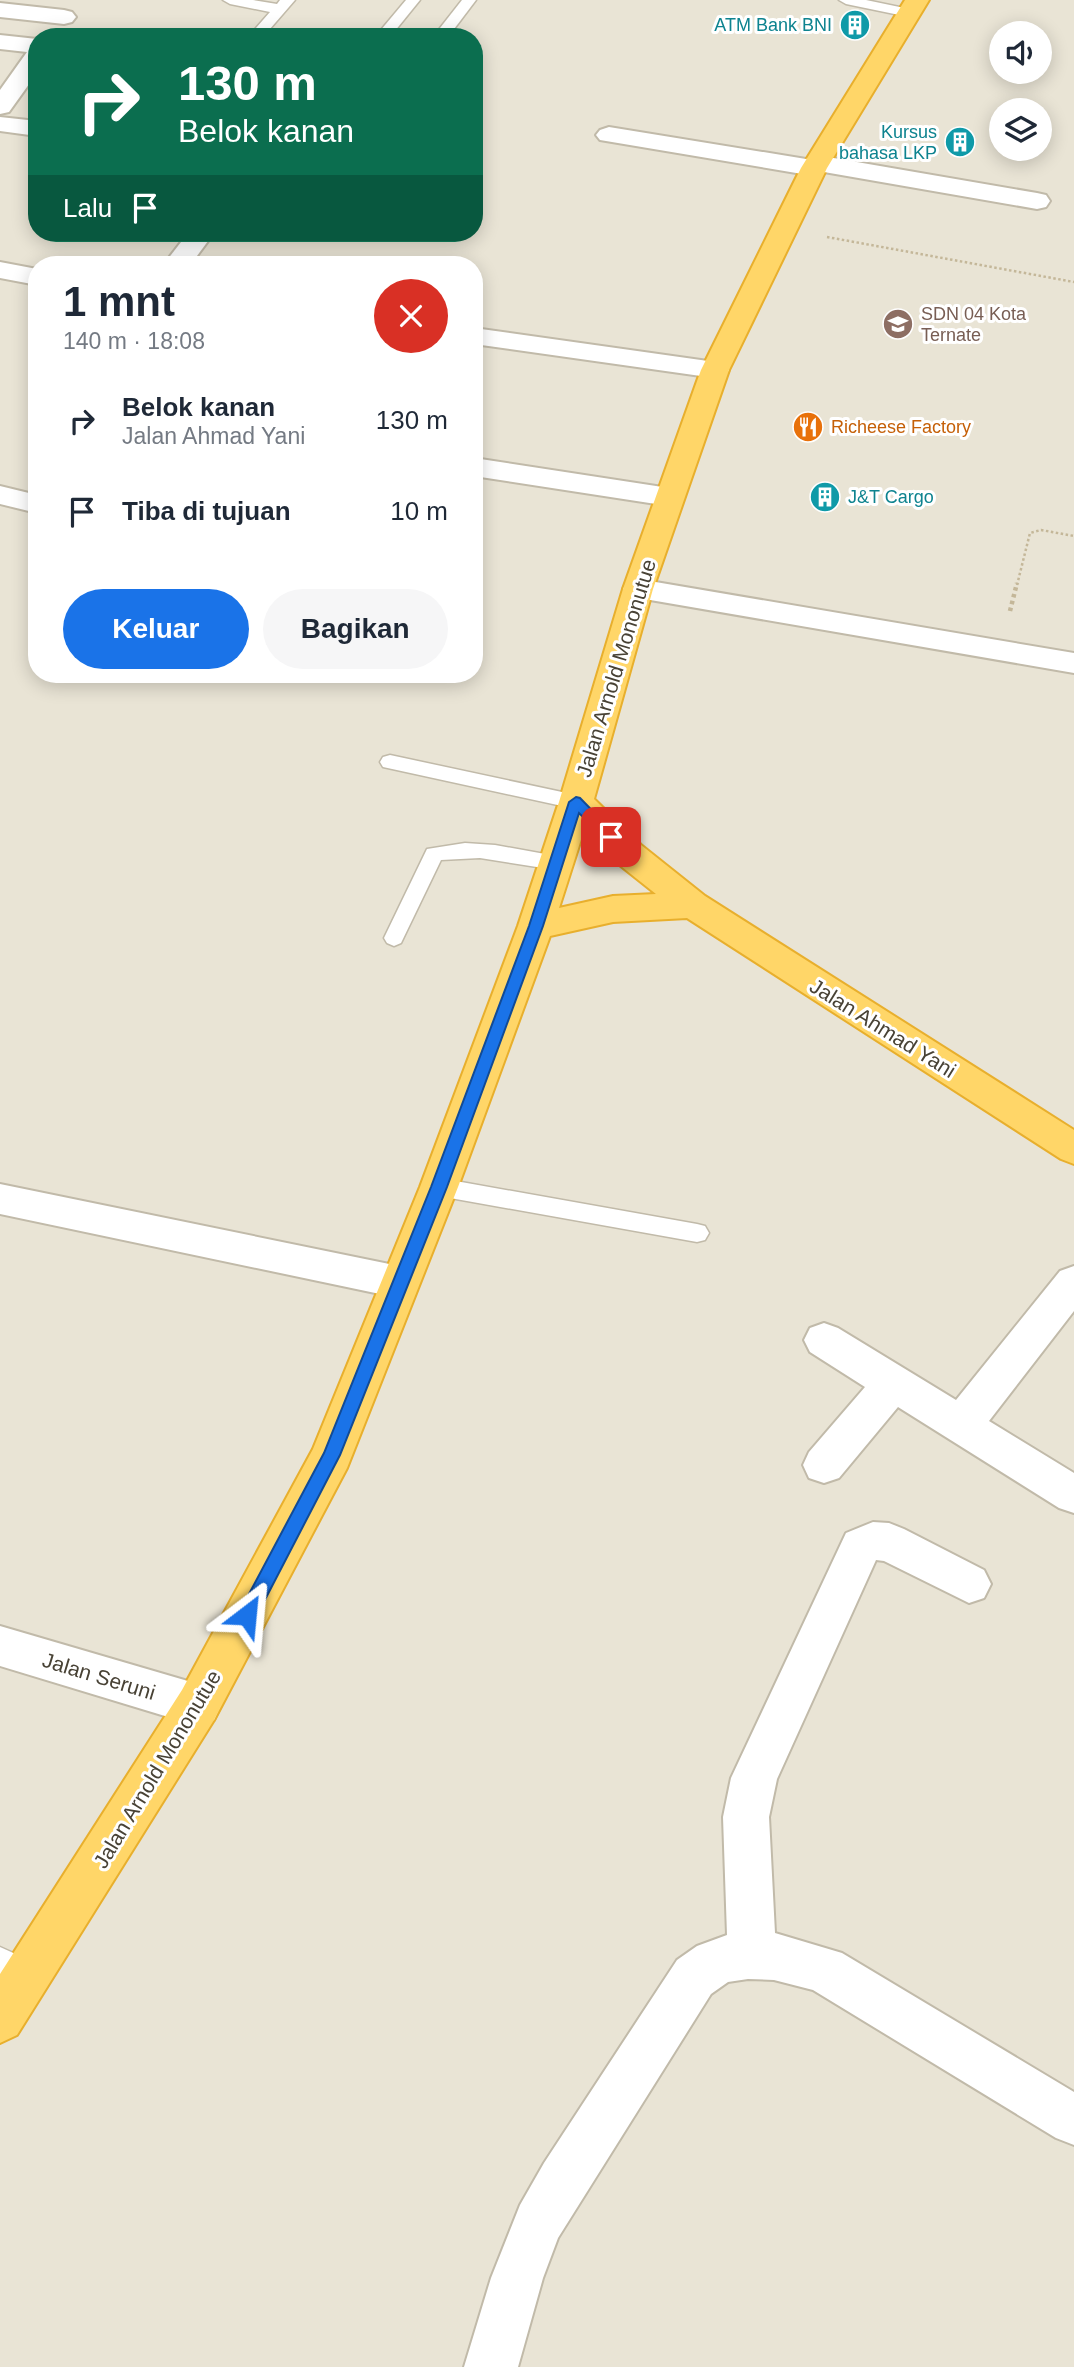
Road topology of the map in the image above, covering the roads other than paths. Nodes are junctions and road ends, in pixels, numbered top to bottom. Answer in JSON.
{"nodes":[{"id":1,"x":230,"y":0,"type":"edge"},
{"id":2,"x":413,"y":0,"type":"edge"},
{"id":3,"x":469,"y":0,"type":"edge"},
{"id":4,"x":846,"y":0,"type":"edge"},
{"id":5,"x":284,"y":4,"type":"edge"},
{"id":6,"x":913,"y":6,"type":"edge"},
{"id":7,"x":0,"y":10,"type":"edge"},
{"id":8,"x":63,"y":18,"type":"edge"},
{"id":9,"x":263,"y":28,"type":"edge"},
{"id":10,"x":390,"y":28,"type":"edge"},
{"id":11,"x":447,"y":28,"type":"edge"},
{"id":12,"x":0,"y":42,"type":"edge"},
{"id":13,"x":28,"y":45,"type":"edge"},
{"id":14,"x":28,"y":68,"type":"edge"},
{"id":15,"x":0,"y":107,"type":"edge"},
{"id":16,"x":0,"y":124,"type":"edge"},
{"id":17,"x":28,"y":128,"type":"edge"},
{"id":18,"x":609,"y":135,"type":"dead end"},
{"id":19,"x":815,"y":166,"type":"junction"},
{"id":20,"x":1037,"y":201,"type":"dead end"},
{"id":21,"x":194,"y":242,"type":"edge"},
{"id":22,"x":183,"y":256,"type":"edge"},
{"id":23,"x":0,"y":270,"type":"edge"},
{"id":24,"x":28,"y":275,"type":"edge"},
{"id":25,"x":483,"y":337,"type":"edge"},
{"id":26,"x":715,"y":370,"type":"junction"},
{"id":27,"x":483,"y":468,"type":"edge"},
{"id":28,"x":0,"y":495,"type":"edge"},
{"id":29,"x":669,"y":497,"type":"junction"},
{"id":30,"x":28,"y":502,"type":"edge"},
{"id":31,"x":638,"y":589,"type":"junction"},
{"id":32,"x":1074,"y":663,"type":"edge"},
{"id":33,"x":390,"y":762,"type":"dead end"},
{"id":34,"x":576,"y":802,"type":"junction"},
{"id":35,"x":556,"y":863,"type":"junction"},
{"id":36,"x":693,"y":905,"type":"junction"},
{"id":37,"x":536,"y":926,"type":"junction"},
{"id":38,"x":394,"y":938,"type":"dead end"},
{"id":39,"x":1074,"y":1149,"type":"edge"},
{"id":40,"x":439,"y":1187,"type":"junction"},
{"id":41,"x":0,"y":1199,"type":"edge"},
{"id":42,"x":697,"y":1233,"type":"dead end"},
{"id":43,"x":399,"y":1282,"type":"junction"},
{"id":44,"x":1074,"y":1282,"type":"edge"},
{"id":45,"x":824,"y":1340,"type":"dead end"},
{"id":46,"x":893,"y":1383,"type":"junction"},
{"id":47,"x":961,"y":1425,"type":"junction"},
{"id":48,"x":824,"y":1465,"type":"dead end"},
{"id":49,"x":1074,"y":1495,"type":"edge"},
{"id":50,"x":969,"y":1584,"type":"dead end"},
{"id":51,"x":0,"y":1646,"type":"edge"},
{"id":52,"x":198,"y":1705,"type":"junction"},
{"id":53,"x":754,"y":1956,"type":"junction"},
{"id":54,"x":15,"y":1968,"type":"edge"},
{"id":55,"x":0,"y":2018,"type":"edge"},
{"id":56,"x":1074,"y":2120,"type":"edge"},
{"id":57,"x":491,"y":2367,"type":"edge"}],
"edges":[{"from":1,"to":5,"type":"lane"},
{"from":2,"to":10,"type":"lane"},
{"from":3,"to":11,"type":"lane"},
{"from":4,"to":6,"type":"lane"},
{"from":5,"to":9,"type":"lane"},
{"from":6,"to":19,"type":"highway","name":"Jalan Arnold Mononutue"},
{"from":7,"to":8,"type":"street"},
{"from":12,"to":13,"type":"street"},
{"from":14,"to":15,"type":"street"},
{"from":16,"to":17,"type":"street"},
{"from":18,"to":19,"type":"street"},
{"from":19,"to":20,"type":"street"},
{"from":19,"to":26,"type":"highway","name":"Jalan Arnold Mononutue"},
{"from":21,"to":22,"type":"street"},
{"from":23,"to":24,"type":"street"},
{"from":25,"to":26,"type":"street"},
{"from":26,"to":29,"type":"highway","name":"Jalan Arnold Mononutue"},
{"from":27,"to":29,"type":"street"},
{"from":28,"to":30,"type":"street"},
{"from":29,"to":31,"type":"highway","name":"Jalan Arnold Mononutue"},
{"from":31,"to":32,"type":"street"},
{"from":31,"to":34,"type":"highway","name":"Jalan Arnold Mononutue"},
{"from":33,"to":34,"type":"lane"},
{"from":34,"to":35,"type":"highway","name":"Jalan Arnold Mononutue"},
{"from":34,"to":36,"type":"highway","name":"Jalan Ahmad Yani"},
{"from":35,"to":37,"type":"highway","name":"Jalan Arnold Mononutue"},
{"from":35,"to":38,"type":"lane"},
{"from":36,"to":37,"type":"highway"},
{"from":36,"to":39,"type":"highway","name":"Jalan Ahmad Yani"},
{"from":37,"to":40,"type":"highway","name":"Jalan Arnold Mononutue"},
{"from":40,"to":42,"type":"lane"},
{"from":40,"to":43,"type":"highway","name":"Jalan Arnold Mononutue"},
{"from":41,"to":43,"type":"street"},
{"from":43,"to":52,"type":"highway","name":"Jalan Arnold Mononutue"},
{"from":44,"to":47,"type":"street"},
{"from":45,"to":46,"type":"street"},
{"from":46,"to":47,"type":"street"},
{"from":46,"to":48,"type":"street"},
{"from":47,"to":49,"type":"street"},
{"from":50,"to":53,"type":"street"},
{"from":51,"to":52,"type":"street","name":"Jalan Seruni"},
{"from":52,"to":54,"type":"highway","name":"Jalan Arnold Mononutue"},
{"from":53,"to":56,"type":"street"},
{"from":53,"to":57,"type":"street"},
{"from":54,"to":55,"type":"highway","name":"Jalan Arnold Mononutue"}]}
